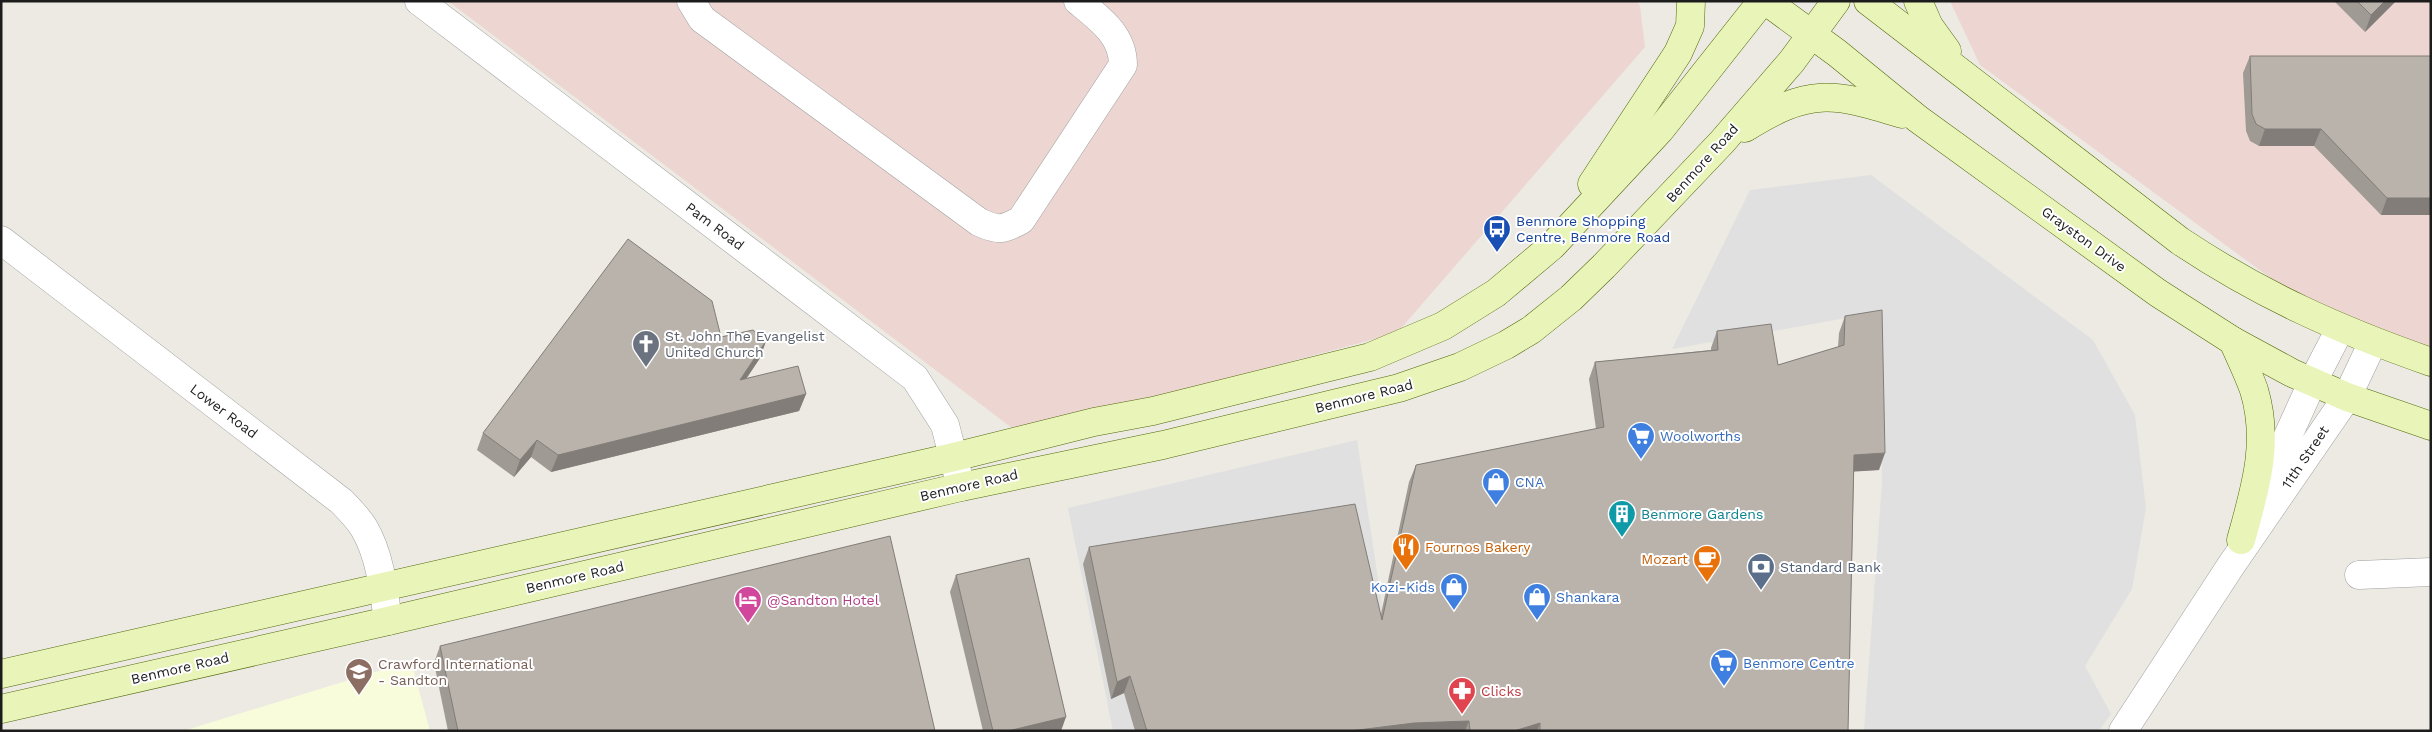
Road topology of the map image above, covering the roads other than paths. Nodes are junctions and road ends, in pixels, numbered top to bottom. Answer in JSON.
{"nodes":[{"id":1,"x":419,"y":1,"type":"edge"},
{"id":2,"x":690,"y":1,"type":"edge"},
{"id":3,"x":1078,"y":1,"type":"edge"},
{"id":4,"x":1690,"y":1,"type":"edge"},
{"id":5,"x":1764,"y":1,"type":"edge"},
{"id":6,"x":1836,"y":1,"type":"edge"},
{"id":7,"x":1868,"y":1,"type":"edge"},
{"id":8,"x":1918,"y":1,"type":"edge"},
{"id":9,"x":1811,"y":34,"type":"junction"},
{"id":10,"x":1966,"y":74,"type":"junction"},
{"id":11,"x":1918,"y":119,"type":"junction"},
{"id":12,"x":1722,"y":142,"type":"junction"},
{"id":13,"x":1,"y":240,"type":"edge"},
{"id":14,"x":1552,"y":246,"type":"junction"},
{"id":15,"x":2340,"y":329,"type":"junction"},
{"id":16,"x":2233,"y":340,"type":"junction"},
{"id":17,"x":2373,"y":342,"type":"junction"},
{"id":18,"x":2431,"y":362,"type":"edge"},
{"id":19,"x":2312,"y":383,"type":"junction"},
{"id":20,"x":2347,"y":397,"type":"junction"},
{"id":21,"x":2431,"y":426,"type":"edge"},
{"id":22,"x":954,"y":456,"type":"junction"},
{"id":23,"x":961,"y":486,"type":"junction"},
{"id":24,"x":2240,"y":540,"type":"junction"},
{"id":25,"x":2230,"y":567,"type":"junction"},
{"id":26,"x":2431,"y":572,"type":"edge"},
{"id":27,"x":2359,"y":575,"type":"dead end"},
{"id":28,"x":384,"y":587,"type":"junction"},
{"id":29,"x":388,"y":621,"type":"junction"},
{"id":30,"x":1,"y":674,"type":"edge"},
{"id":31,"x":1,"y":709,"type":"edge"},
{"id":32,"x":2123,"y":731,"type":"edge"}],
"edges":[{"from":1,"to":22,"type":"street","name":"Pam Road"},
{"from":2,"to":3,"type":"street"},
{"from":4,"to":14,"type":"street"},
{"from":5,"to":9,"type":"street","name":"Grayston Drive"},
{"from":5,"to":14,"type":"street"},
{"from":6,"to":9,"type":"street","name":"Benmore Road"},
{"from":7,"to":10,"type":"street"},
{"from":8,"to":10,"type":"street"},
{"from":9,"to":11,"type":"street","name":"Grayston Drive"},
{"from":9,"to":12,"type":"street","name":"Benmore Road"},
{"from":10,"to":15,"type":"street"},
{"from":11,"to":12,"type":"street"},
{"from":11,"to":16,"type":"street","name":"Grayston Drive"},
{"from":12,"to":23,"type":"street","name":"Benmore Road"},
{"from":13,"to":28,"type":"street","name":"Lower Road"},
{"from":14,"to":22,"type":"street"},
{"from":15,"to":17,"type":"street"},
{"from":15,"to":19,"type":"street","name":"11th Street"},
{"from":16,"to":19,"type":"street","name":"Grayston Drive"},
{"from":16,"to":24,"type":"street"},
{"from":17,"to":18,"type":"street"},
{"from":17,"to":20,"type":"street","name":"11th Street"},
{"from":19,"to":20,"type":"street","name":"Grayston Drive"},
{"from":19,"to":24,"type":"street","name":"11th Street"},
{"from":20,"to":21,"type":"street","name":"Grayston Drive"},
{"from":20,"to":25,"type":"street","name":"11th Street"},
{"from":22,"to":23,"type":"street","name":"Pam Road"},
{"from":22,"to":28,"type":"street"},
{"from":23,"to":29,"type":"street","name":"Benmore Road"},
{"from":24,"to":25,"type":"street","name":"11th Street"},
{"from":25,"to":32,"type":"street","name":"11th Street"},
{"from":26,"to":27,"type":"street"},
{"from":28,"to":29,"type":"street","name":"Lower Road"},
{"from":28,"to":30,"type":"street"},
{"from":29,"to":31,"type":"street","name":"Benmore Road"}]}
